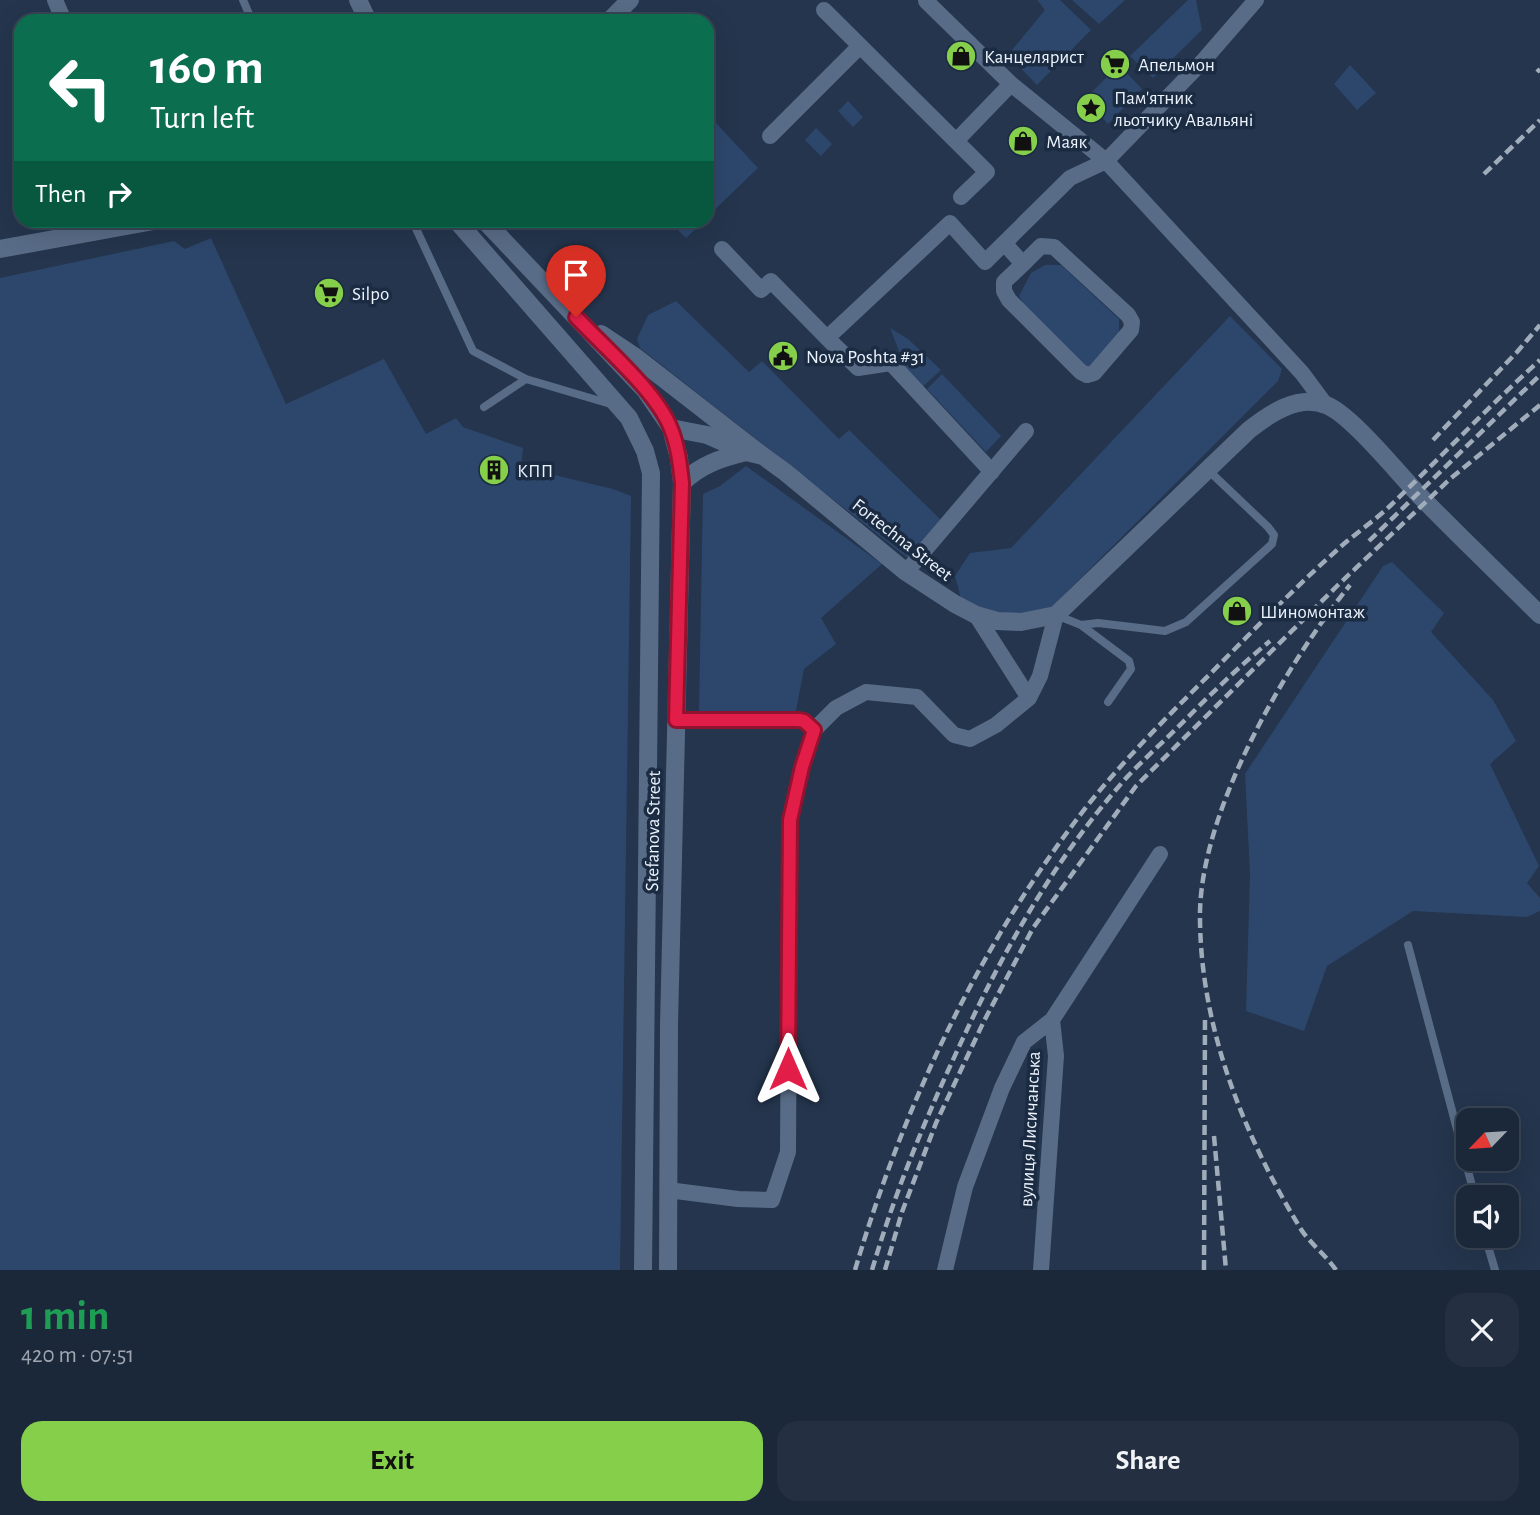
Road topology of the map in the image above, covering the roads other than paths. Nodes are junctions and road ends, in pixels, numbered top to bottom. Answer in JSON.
{"nodes":[{"id":1,"x":630,"y":0,"type":"edge"},
{"id":2,"x":926,"y":1,"type":"edge"},
{"id":3,"x":1252,"y":1,"type":"edge"},
{"id":4,"x":824,"y":10,"type":"dead end"},
{"id":5,"x":616,"y":14,"type":"edge"},
{"id":6,"x":860,"y":46,"type":"junction"},
{"id":7,"x":1011,"y":84,"type":"junction"},
{"id":8,"x":770,"y":136,"type":"dead end"},
{"id":9,"x":957,"y":140,"type":"junction"},
{"id":10,"x":1106,"y":162,"type":"junction"},
{"id":11,"x":961,"y":197,"type":"dead end"},
{"id":12,"x":115,"y":228,"type":"edge"},
{"id":13,"x":416,"y":228,"type":"edge"},
{"id":14,"x":463,"y":228,"type":"edge"},
{"id":15,"x":492,"y":228,"type":"edge"},
{"id":16,"x":1005,"y":244,"type":"junction"},
{"id":17,"x":0,"y":249,"type":"edge"},
{"id":18,"x":722,"y":249,"type":"dead end"},
{"id":19,"x":1023,"y":264,"type":"junction"},
{"id":20,"x":576,"y":317,"type":"junction"},
{"id":21,"x":827,"y":338,"type":"junction"},
{"id":22,"x":526,"y":379,"type":"junction"},
{"id":23,"x":1325,"y":404,"type":"junction"},
{"id":24,"x":484,"y":407,"type":"dead end"},
{"id":25,"x":620,"y":407,"type":"junction"},
{"id":26,"x":671,"y":428,"type":"junction"},
{"id":27,"x":637,"y":430,"type":"junction"},
{"id":28,"x":1026,"y":431,"type":"dead end"},
{"id":29,"x":754,"y":454,"type":"junction"},
{"id":30,"x":1208,"y":470,"type":"junction"},
{"id":31,"x":992,"y":472,"type":"junction"},
{"id":32,"x":682,"y":483,"type":"junction"},
{"id":33,"x":906,"y":572,"type":"junction"},
{"id":34,"x":975,"y":615,"type":"junction"},
{"id":35,"x":1056,"y":615,"type":"junction"},
{"id":36,"x":1540,"y":615,"type":"edge"},
{"id":37,"x":1081,"y":625,"type":"junction"},
{"id":38,"x":1029,"y":698,"type":"junction"},
{"id":39,"x":1108,"y":702,"type":"dead end"},
{"id":40,"x":676,"y":720,"type":"junction"},
{"id":41,"x":814,"y":730,"type":"junction"},
{"id":42,"x":1160,"y":854,"type":"dead end"},
{"id":43,"x":1408,"y":945,"type":"dead end"},
{"id":44,"x":1052,"y":1020,"type":"junction"},
{"id":45,"x":1472,"y":1185,"type":"edge"},
{"id":46,"x":668,"y":1190,"type":"junction"},
{"id":47,"x":1488,"y":1248,"type":"edge"},
{"id":48,"x":643,"y":1270,"type":"edge"},
{"id":49,"x":668,"y":1270,"type":"edge"},
{"id":50,"x":945,"y":1270,"type":"edge"},
{"id":51,"x":1041,"y":1270,"type":"edge"},
{"id":52,"x":1494,"y":1270,"type":"edge"}],
"edges":[{"from":1,"to":5,"type":"main road"},
{"from":2,"to":7,"type":"street"},
{"from":3,"to":10,"type":"street"},
{"from":4,"to":6,"type":"street"},
{"from":6,"to":8,"type":"street"},
{"from":6,"to":9,"type":"street"},
{"from":7,"to":9,"type":"street"},
{"from":7,"to":10,"type":"street"},
{"from":9,"to":11,"type":"street"},
{"from":10,"to":16,"type":"street"},
{"from":10,"to":23,"type":"street"},
{"from":12,"to":17,"type":"main road"},
{"from":13,"to":22,"type":"lane"},
{"from":14,"to":25,"type":"main road","name":"Stefanova Street"},
{"from":15,"to":20,"type":"main road"},
{"from":16,"to":19,"type":"street"},
{"from":16,"to":21,"type":"street"},
{"from":18,"to":21,"type":"street"},
{"from":19,"to":19,"type":"street"},
{"from":20,"to":26,"type":"main road"},
{"from":20,"to":29,"type":"main road"},
{"from":21,"to":31,"type":"street"},
{"from":22,"to":24,"type":"lane"},
{"from":22,"to":25,"type":"lane"},
{"from":23,"to":30,"type":"main road"},
{"from":23,"to":36,"type":"main road"},
{"from":25,"to":27,"type":"main road","name":"Stefanova Street"},
{"from":26,"to":27,"type":"main road"},
{"from":26,"to":29,"type":"main road","name":"Fortechna Street"},
{"from":26,"to":32,"type":"main road","name":"Stefanova Street"},
{"from":27,"to":48,"type":"main road","name":"Stefanova Street"},
{"from":28,"to":31,"type":"street"},
{"from":29,"to":32,"type":"main road"},
{"from":29,"to":33,"type":"main road","name":"Fortechna Street"},
{"from":30,"to":35,"type":"main road"},
{"from":30,"to":37,"type":"lane"},
{"from":31,"to":33,"type":"street"},
{"from":32,"to":40,"type":"main road","name":"Stefanova Street"},
{"from":33,"to":34,"type":"main road","name":"Fortechna Street"},
{"from":34,"to":35,"type":"main road","name":"Fortechna Street"},
{"from":34,"to":38,"type":"street"},
{"from":35,"to":37,"type":"lane"},
{"from":35,"to":38,"type":"street"},
{"from":37,"to":39,"type":"lane"},
{"from":38,"to":41,"type":"street"},
{"from":40,"to":41,"type":"street"},
{"from":40,"to":46,"type":"main road","name":"Stefanova Street"},
{"from":41,"to":46,"type":"street"},
{"from":42,"to":44,"type":"street"},
{"from":43,"to":45,"type":"lane"},
{"from":44,"to":50,"type":"street"},
{"from":44,"to":51,"type":"street","name":"вулиця Лисичанська"},
{"from":46,"to":49,"type":"main road","name":"Stefanova Street"},
{"from":47,"to":52,"type":"lane"}]}
